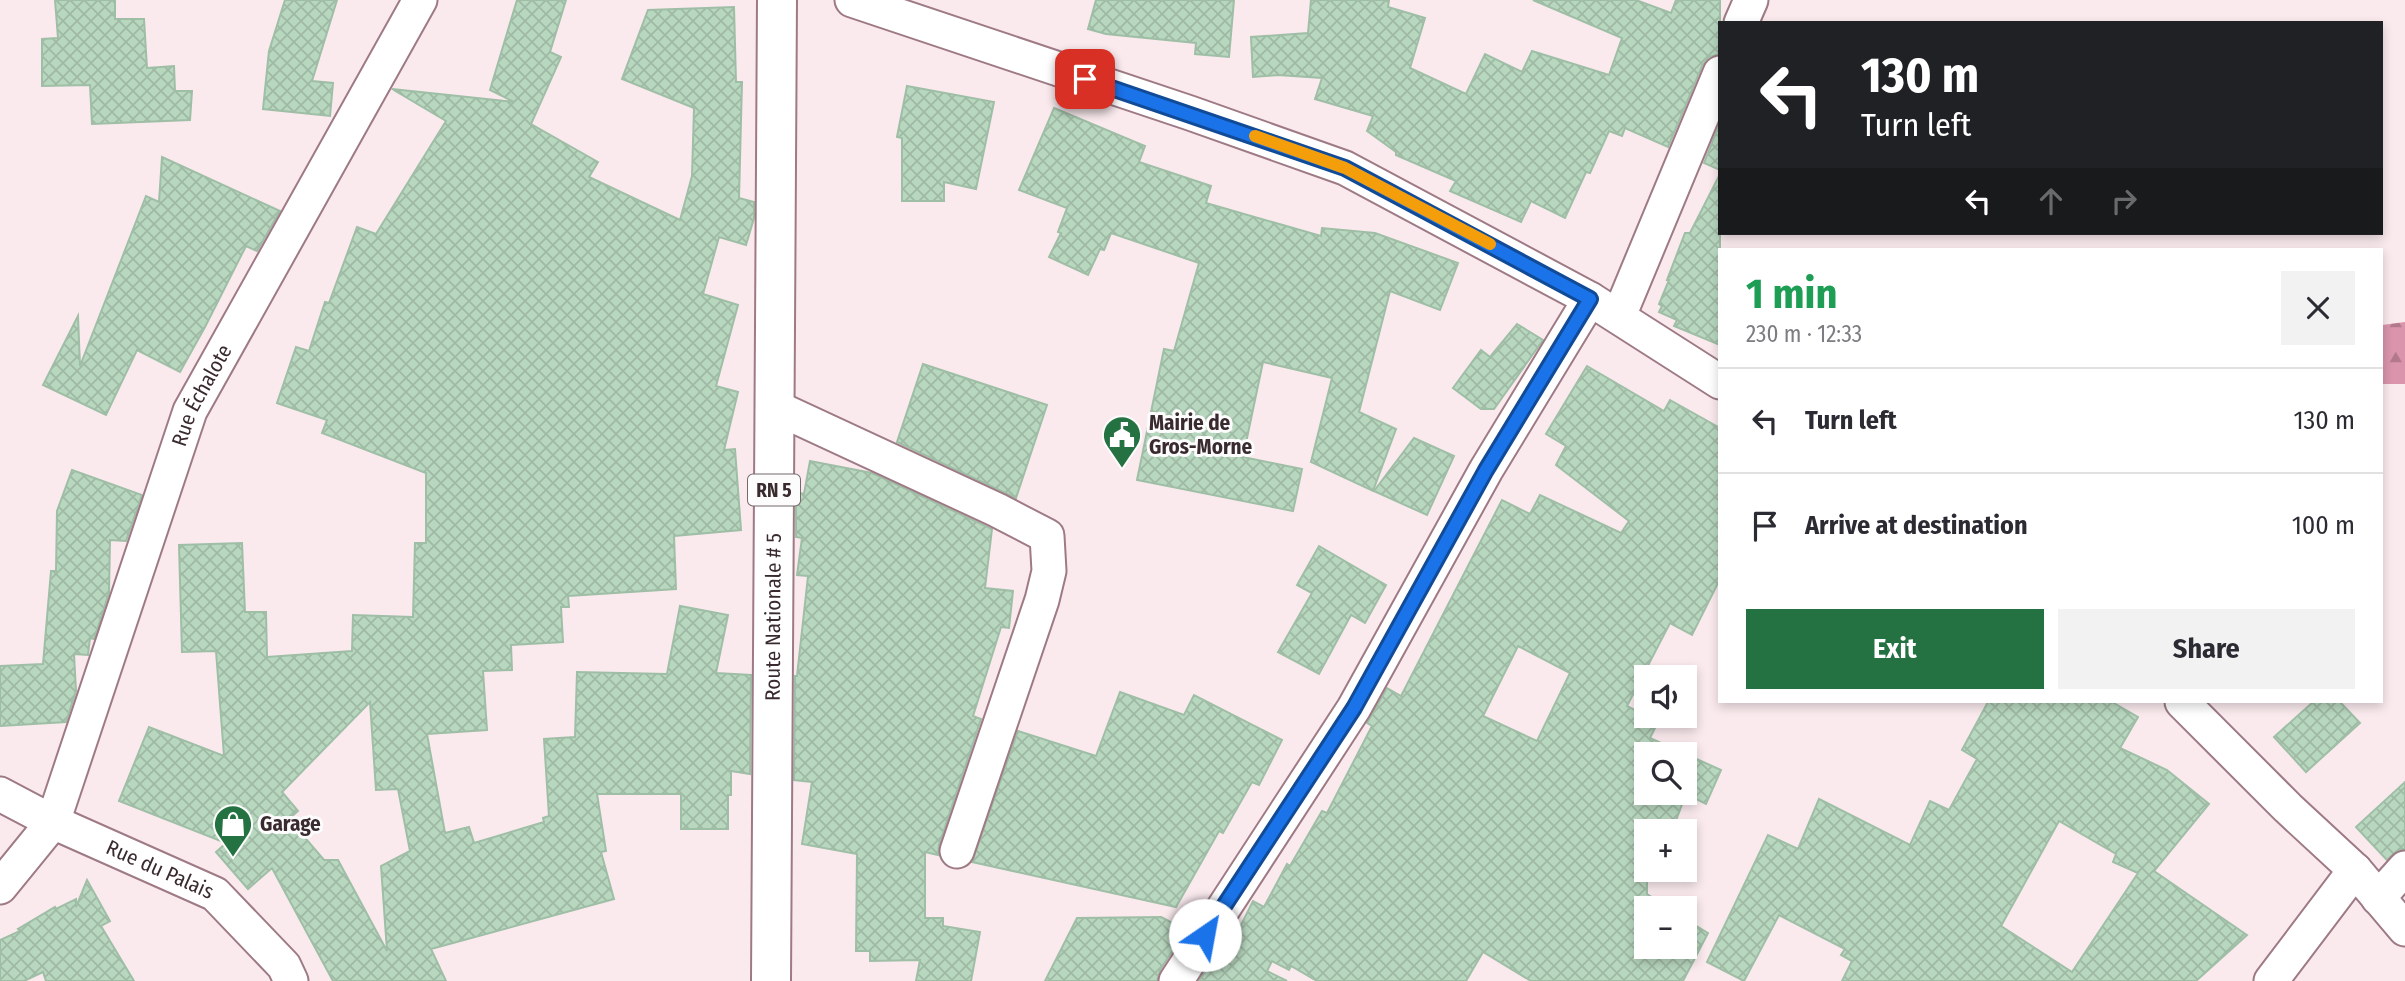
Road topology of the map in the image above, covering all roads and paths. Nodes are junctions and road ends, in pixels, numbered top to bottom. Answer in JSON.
{"nodes":[{"id":1,"x":420,"y":0,"type":"edge"},
{"id":2,"x":778,"y":0,"type":"edge"},
{"id":3,"x":852,"y":0,"type":"edge"},
{"id":4,"x":1751,"y":0,"type":"edge"},
{"id":5,"x":1742,"y":21,"type":"edge"},
{"id":6,"x":1718,"y":78,"type":"edge"},
{"id":7,"x":1590,"y":299,"type":"junction"},
{"id":8,"x":1619,"y":316,"type":"junction"},
{"id":9,"x":1718,"y":381,"type":"edge"},
{"id":10,"x":775,"y":407,"type":"junction"},
{"id":11,"x":2183,"y":703,"type":"edge"},
{"id":12,"x":0,"y":794,"type":"edge"},
{"id":13,"x":53,"y":822,"type":"junction"},
{"id":14,"x":957,"y":851,"type":"dead end"},
{"id":15,"x":2405,"y":868,"type":"edge"},
{"id":16,"x":2355,"y":870,"type":"junction"},
{"id":17,"x":0,"y":887,"type":"edge"},
{"id":18,"x":2378,"y":898,"type":"junction"},
{"id":19,"x":2405,"y":929,"type":"edge"},
{"id":20,"x":291,"y":981,"type":"edge"},
{"id":21,"x":771,"y":981,"type":"edge"},
{"id":22,"x":1175,"y":981,"type":"edge"},
{"id":23,"x":2271,"y":981,"type":"edge"}],
"edges":[{"from":1,"to":13,"type":"street","name":"Rue Échalote"},
{"from":2,"to":10,"type":"main road","name":"Route Nationale # 5","number":"RN 5"},
{"from":3,"to":7,"type":"street"},
{"from":4,"to":5,"type":"street"},
{"from":6,"to":8,"type":"street"},
{"from":7,"to":8,"type":"street"},
{"from":7,"to":22,"type":"street"},
{"from":8,"to":9,"type":"street"},
{"from":10,"to":14,"type":"street"},
{"from":10,"to":21,"type":"main road","name":"Route Nationale # 5","number":"RN 5"},
{"from":11,"to":16,"type":"street"},
{"from":12,"to":13,"type":"street","name":"Rue du Palais"},
{"from":13,"to":17,"type":"street"},
{"from":13,"to":20,"type":"street","name":"Rue du Palais"},
{"from":15,"to":18,"type":"street"},
{"from":16,"to":18,"type":"street"},
{"from":16,"to":23,"type":"street"},
{"from":18,"to":19,"type":"street"}]}
